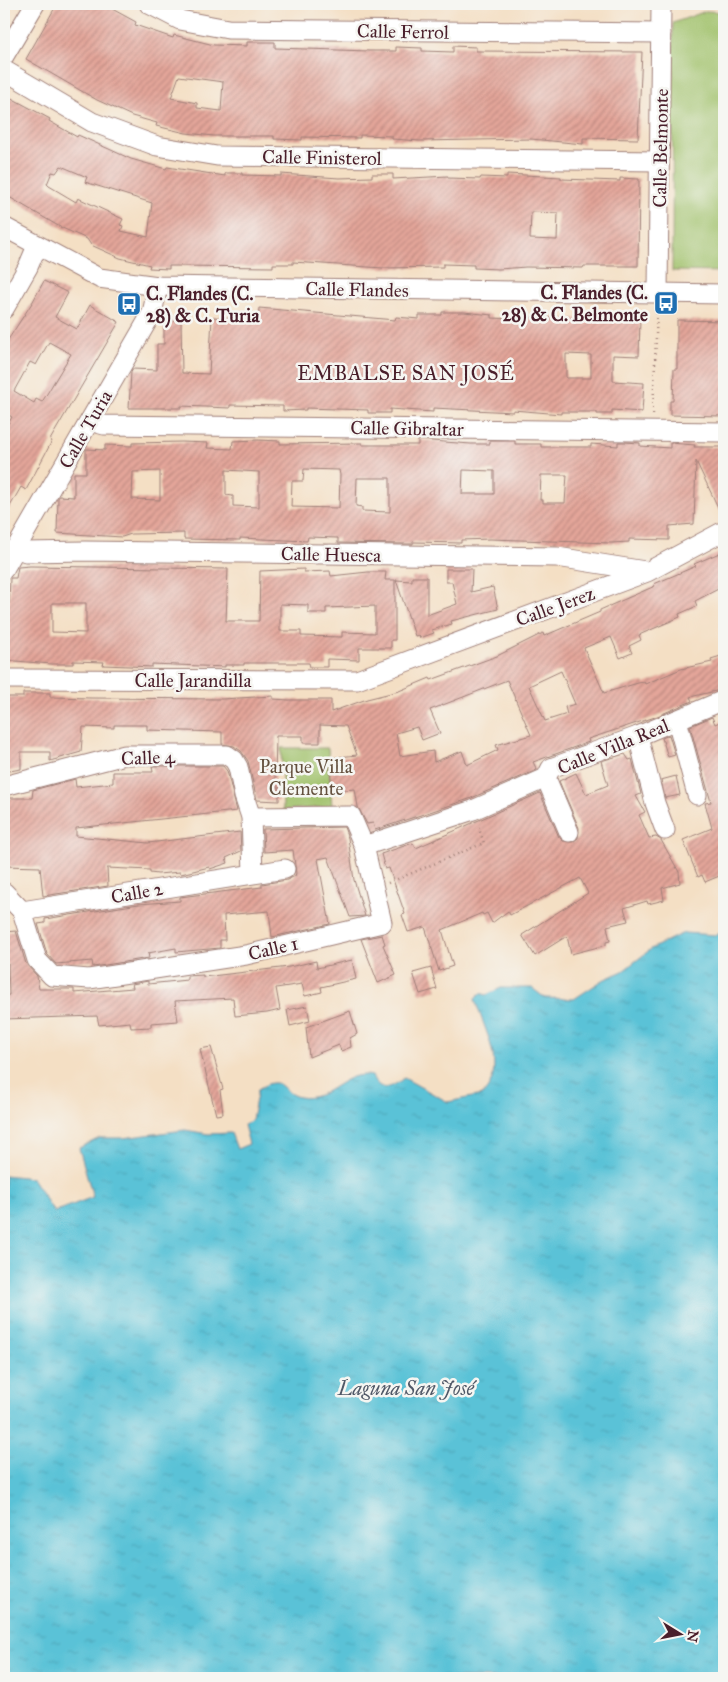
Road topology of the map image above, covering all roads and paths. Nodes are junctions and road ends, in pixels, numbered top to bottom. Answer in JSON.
{"nodes":[{"id":1,"x":35,"y":4,"type":"edge"},
{"id":2,"x":149,"y":4,"type":"edge"},
{"id":3,"x":661,"y":4,"type":"edge"},
{"id":4,"x":661,"y":34,"type":"junction"},
{"id":5,"x":4,"y":56,"type":"edge"},
{"id":6,"x":4,"y":70,"type":"edge"},
{"id":7,"x":659,"y":161,"type":"junction"},
{"id":8,"x":4,"y":227,"type":"edge"},
{"id":9,"x":37,"y":246,"type":"junction"},
{"id":10,"x":158,"y":286,"type":"junction"},
{"id":11,"x":658,"y":293,"type":"junction"},
{"id":12,"x":724,"y":294,"type":"edge"},
{"id":13,"x":4,"y":309,"type":"edge"},
{"id":14,"x":90,"y":420,"type":"junction"},
{"id":15,"x":653,"y":430,"type":"junction"},
{"id":16,"x":724,"y":432,"type":"edge"},
{"id":17,"x":724,"y":531,"type":"edge"},
{"id":18,"x":15,"y":548,"type":"junction"},
{"id":19,"x":4,"y":569,"type":"edge"},
{"id":20,"x":647,"y":572,"type":"junction"},
{"id":21,"x":381,"y":670,"type":"joint"},
{"id":22,"x":4,"y":679,"type":"edge"},
{"id":23,"x":724,"y":700,"type":"edge"},
{"id":24,"x":677,"y":720,"type":"junction"},
{"id":25,"x":638,"y":736,"type":"junction"},
{"id":26,"x":546,"y":778,"type":"junction"},
{"id":27,"x":4,"y":786,"type":"edge"},
{"id":28,"x":697,"y":795,"type":"dead end"},
{"id":29,"x":473,"y":810,"type":"junction"},
{"id":30,"x":251,"y":817,"type":"junction"},
{"id":31,"x":665,"y":830,"type":"dead end"},
{"id":32,"x":568,"y":832,"type":"dead end"},
{"id":33,"x":364,"y":846,"type":"junction"},
{"id":34,"x":285,"y":869,"type":"dead end"},
{"id":35,"x":253,"y":873,"type":"junction"},
{"id":36,"x":373,"y":889,"type":"junction"},
{"id":37,"x":4,"y":892,"type":"edge"},
{"id":38,"x":22,"y":911,"type":"junction"}],
"edges":[{"from":1,"to":5,"type":"street"},
{"from":2,"to":4,"type":"street","name":"Calle Ferrol"},
{"from":3,"to":4,"type":"street","name":"Calle Belmonte"},
{"from":4,"to":7,"type":"street","name":"Calle Belmonte"},
{"from":6,"to":7,"type":"street","name":"Calle Finisterol"},
{"from":7,"to":11,"type":"street","name":"Calle Belmonte"},
{"from":8,"to":9,"type":"street","name":"Calle Flandes"},
{"from":9,"to":10,"type":"street","name":"Calle Flandes"},
{"from":9,"to":13,"type":"street"},
{"from":10,"to":11,"type":"street","name":"Calle Flandes"},
{"from":10,"to":14,"type":"street","name":"Calle Turia"},
{"from":11,"to":12,"type":"street","name":"Calle Flandes"},
{"from":11,"to":15,"type":"path"},
{"from":14,"to":15,"type":"street","name":"Calle Gibraltar"},
{"from":14,"to":18,"type":"street","name":"Calle Turia"},
{"from":15,"to":16,"type":"street","name":"Calle Gibraltar"},
{"from":17,"to":20,"type":"street","name":"Calle Jerez"},
{"from":18,"to":19,"type":"street","name":"Calle Turia"},
{"from":18,"to":20,"type":"street","name":"Calle Huesca"},
{"from":20,"to":21,"type":"street","name":"Calle Jerez"},
{"from":21,"to":22,"type":"street","name":"Calle Jarandilla"},
{"from":23,"to":24,"type":"street","name":"Calle Villa Real"},
{"from":24,"to":25,"type":"street","name":"Calle Villa Real"},
{"from":24,"to":28,"type":"street"},
{"from":25,"to":26,"type":"street","name":"Calle Villa Real"},
{"from":25,"to":31,"type":"street"},
{"from":26,"to":29,"type":"street","name":"Calle Villa Real"},
{"from":26,"to":32,"type":"street"},
{"from":27,"to":30,"type":"street","name":"Calle 4"},
{"from":29,"to":33,"type":"street","name":"Calle Villa Real"},
{"from":29,"to":36,"type":"path"},
{"from":30,"to":33,"type":"street","name":"Calle 1"},
{"from":30,"to":35,"type":"street"},
{"from":33,"to":36,"type":"street","name":"Calle 1"},
{"from":34,"to":35,"type":"street","name":"Calle 2"},
{"from":35,"to":38,"type":"street","name":"Calle 2"},
{"from":36,"to":38,"type":"street","name":"Calle 1"},
{"from":37,"to":38,"type":"street","name":"Calle 1"}]}
